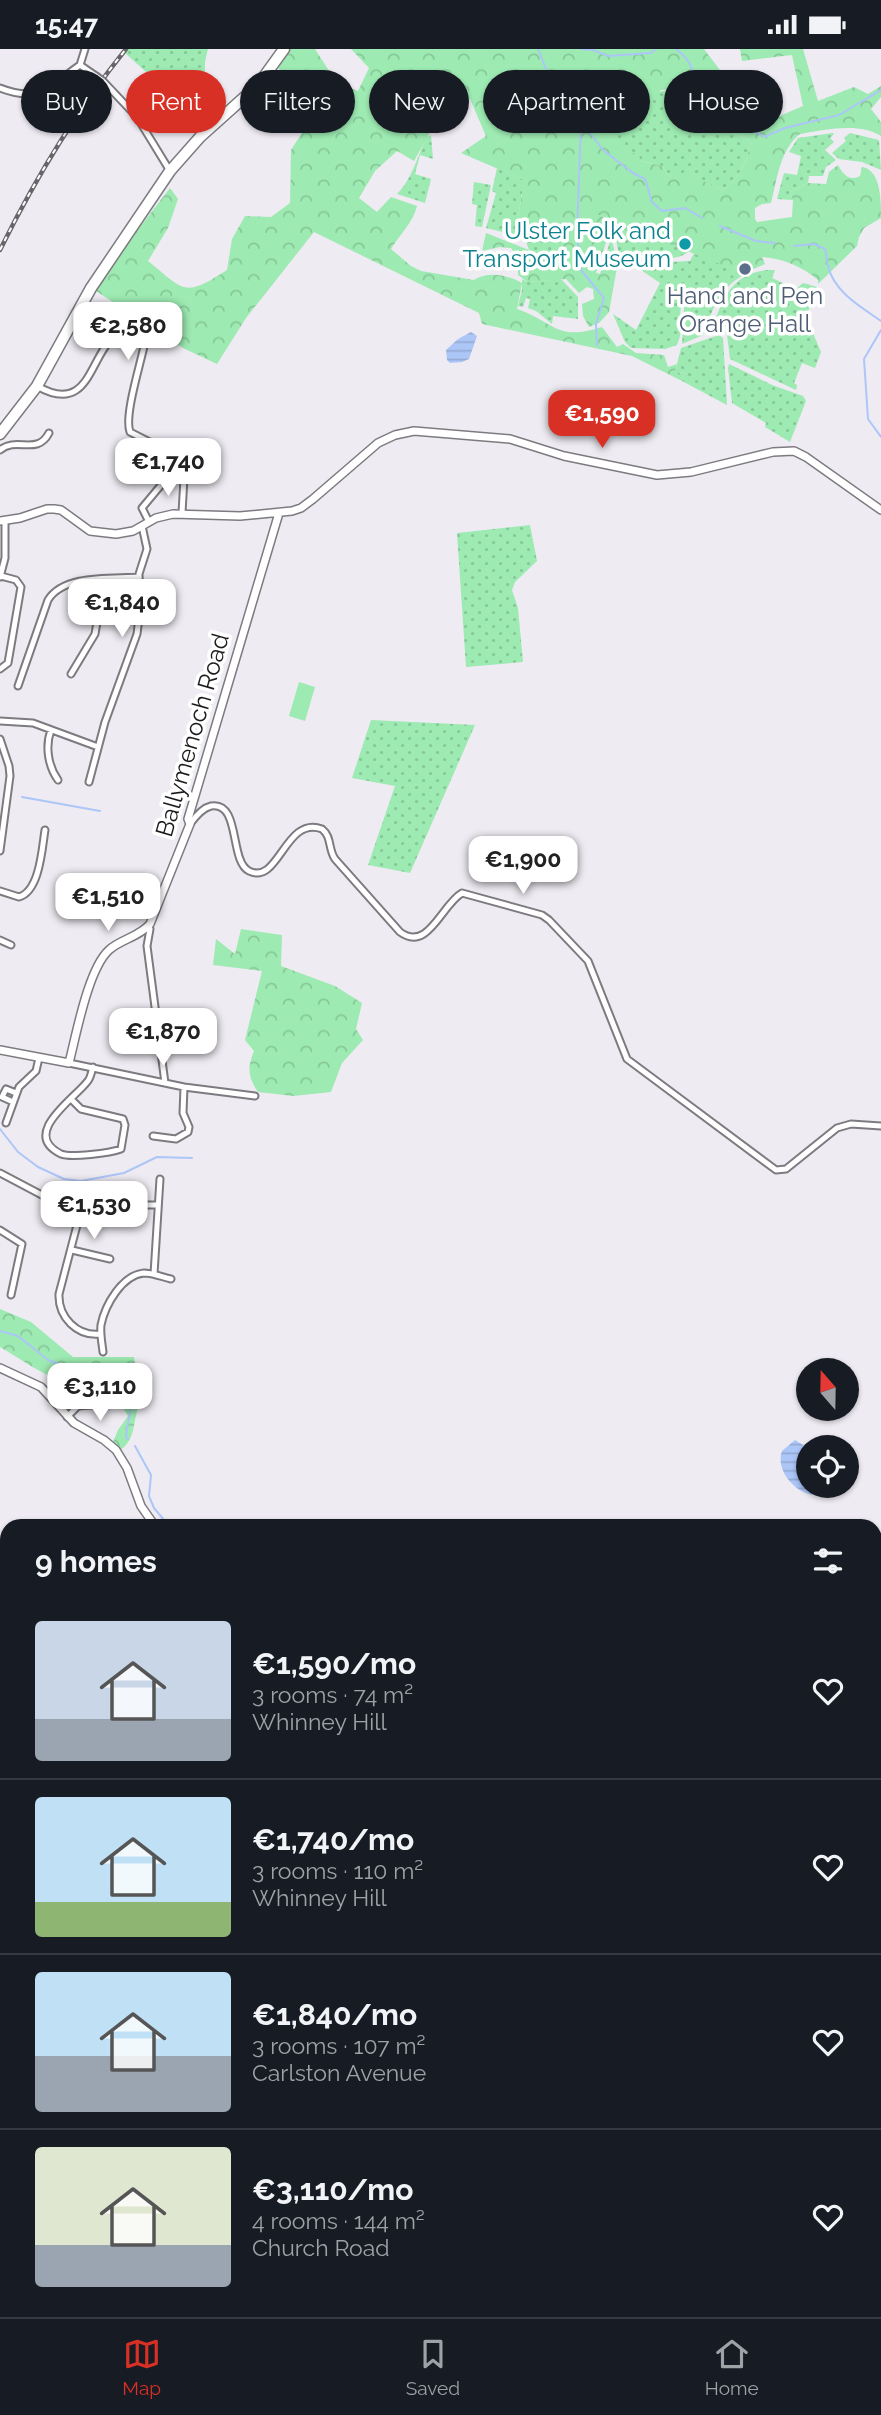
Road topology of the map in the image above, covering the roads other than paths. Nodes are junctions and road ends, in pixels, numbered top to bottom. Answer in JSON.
{"nodes":[{"id":1,"x":85,"y":49,"type":"edge"},
{"id":2,"x":284,"y":49,"type":"edge"},
{"id":3,"x":80,"y":65,"type":"junction"},
{"id":4,"x":0,"y":88,"type":"edge"},
{"id":5,"x":170,"y":171,"type":"junction"},
{"id":6,"x":37,"y":386,"type":"junction"},
{"id":7,"x":49,"y":433,"type":"dead end"},
{"id":8,"x":0,"y":434,"type":"edge"},
{"id":9,"x":0,"y":450,"type":"edge"},
{"id":10,"x":172,"y":472,"type":"dead end"},
{"id":11,"x":881,"y":510,"type":"edge"},
{"id":12,"x":182,"y":513,"type":"junction"},
{"id":13,"x":279,"y":513,"type":"junction"},
{"id":14,"x":3,"y":521,"type":"edge"},
{"id":15,"x":146,"y":524,"type":"junction"},
{"id":16,"x":3,"y":535,"type":"edge"},
{"id":17,"x":0,"y":577,"type":"edge"},
{"id":18,"x":139,"y":577,"type":"junction"},
{"id":19,"x":104,"y":580,"type":"junction"},
{"id":20,"x":0,"y":669,"type":"edge"},
{"id":21,"x":71,"y":674,"type":"dead end"},
{"id":22,"x":18,"y":686,"type":"dead end"},
{"id":23,"x":0,"y":721,"type":"edge"},
{"id":24,"x":51,"y":730,"type":"junction"},
{"id":25,"x":0,"y":739,"type":"edge"},
{"id":26,"x":98,"y":747,"type":"junction"},
{"id":27,"x":0,"y":765,"type":"edge"},
{"id":28,"x":9,"y":766,"type":"junction"},
{"id":29,"x":58,"y":780,"type":"dead end"},
{"id":30,"x":89,"y":782,"type":"dead end"},
{"id":31,"x":190,"y":824,"type":"junction"},
{"id":32,"x":45,"y":830,"type":"dead end"},
{"id":33,"x":0,"y":851,"type":"edge"},
{"id":34,"x":0,"y":891,"type":"edge"},
{"id":35,"x":148,"y":926,"type":"junction"},
{"id":36,"x":0,"y":940,"type":"edge"},
{"id":37,"x":11,"y":945,"type":"dead end"},
{"id":38,"x":0,"y":1049,"type":"edge"},
{"id":39,"x":39,"y":1058,"type":"junction"},
{"id":40,"x":69,"y":1063,"type":"junction"},
{"id":41,"x":93,"y":1067,"type":"junction"},
{"id":42,"x":165,"y":1083,"type":"junction"},
{"id":43,"x":184,"y":1087,"type":"junction"},
{"id":44,"x":16,"y":1093,"type":"junction"},
{"id":45,"x":255,"y":1096,"type":"dead end"},
{"id":46,"x":71,"y":1099,"type":"junction"},
{"id":47,"x":13,"y":1102,"type":"junction"},
{"id":48,"x":6,"y":1123,"type":"dead end"},
{"id":49,"x":881,"y":1126,"type":"edge"},
{"id":50,"x":153,"y":1136,"type":"dead end"},
{"id":51,"x":0,"y":1173,"type":"edge"},
{"id":52,"x":160,"y":1179,"type":"dead end"},
{"id":53,"x":158,"y":1205,"type":"junction"},
{"id":54,"x":82,"y":1206,"type":"junction"},
{"id":55,"x":0,"y":1230,"type":"edge"},
{"id":56,"x":72,"y":1250,"type":"junction"},
{"id":57,"x":110,"y":1259,"type":"dead end"},
{"id":58,"x":154,"y":1274,"type":"junction"},
{"id":59,"x":171,"y":1279,"type":"dead end"},
{"id":60,"x":11,"y":1295,"type":"dead end"},
{"id":61,"x":100,"y":1334,"type":"junction"},
{"id":62,"x":103,"y":1352,"type":"dead end"},
{"id":63,"x":0,"y":1367,"type":"edge"},
{"id":64,"x":111,"y":1397,"type":"dead end"},
{"id":65,"x":67,"y":1417,"type":"junction"},
{"id":66,"x":150,"y":1519,"type":"edge"}],
"edges":[{"from":1,"to":3,"type":"street"},
{"from":2,"to":5,"type":"highway"},
{"from":3,"to":4,"type":"street"},
{"from":3,"to":5,"type":"street","bridge":true},
{"from":5,"to":6,"type":"highway"},
{"from":6,"to":8,"type":"highway"},
{"from":6,"to":12,"type":"street"},
{"from":7,"to":9,"type":"street"},
{"from":10,"to":15,"type":"street"},
{"from":11,"to":13,"type":"street"},
{"from":12,"to":13,"type":"street"},
{"from":12,"to":15,"type":"street"},
{"from":13,"to":31,"type":"street","name":"Ballymenoch Road"},
{"from":14,"to":15,"type":"street"},
{"from":14,"to":16,"type":"street"},
{"from":15,"to":18,"type":"street"},
{"from":16,"to":17,"type":"street"},
{"from":17,"to":20,"type":"street"},
{"from":18,"to":19,"type":"street"},
{"from":18,"to":26,"type":"street"},
{"from":19,"to":21,"type":"street"},
{"from":19,"to":22,"type":"street"},
{"from":23,"to":24,"type":"street"},
{"from":24,"to":26,"type":"street"},
{"from":24,"to":29,"type":"street"},
{"from":25,"to":28,"type":"street"},
{"from":26,"to":30,"type":"street"},
{"from":27,"to":28,"type":"street"},
{"from":28,"to":33,"type":"street"},
{"from":31,"to":35,"type":"street","name":"Ballymenoch Road"},
{"from":31,"to":49,"type":"street"},
{"from":32,"to":34,"type":"street"},
{"from":35,"to":40,"type":"street"},
{"from":35,"to":42,"type":"street"},
{"from":36,"to":37,"type":"street"},
{"from":38,"to":39,"type":"street"},
{"from":39,"to":40,"type":"street"},
{"from":39,"to":44,"type":"street"},
{"from":40,"to":41,"type":"street"},
{"from":41,"to":42,"type":"street"},
{"from":41,"to":46,"type":"street"},
{"from":42,"to":43,"type":"street"},
{"from":43,"to":45,"type":"street"},
{"from":43,"to":50,"type":"street"},
{"from":44,"to":47,"type":"street"},
{"from":44,"to":47,"type":"street"},
{"from":46,"to":46,"type":"street"},
{"from":47,"to":48,"type":"street"},
{"from":51,"to":54,"type":"street"},
{"from":52,"to":53,"type":"street"},
{"from":53,"to":54,"type":"street"},
{"from":53,"to":58,"type":"street"},
{"from":54,"to":56,"type":"street"},
{"from":55,"to":60,"type":"street"},
{"from":56,"to":57,"type":"street"},
{"from":56,"to":61,"type":"street"},
{"from":58,"to":59,"type":"street"},
{"from":58,"to":61,"type":"street"},
{"from":61,"to":62,"type":"street"},
{"from":63,"to":65,"type":"street"},
{"from":64,"to":65,"type":"street"},
{"from":65,"to":66,"type":"street"}]}
